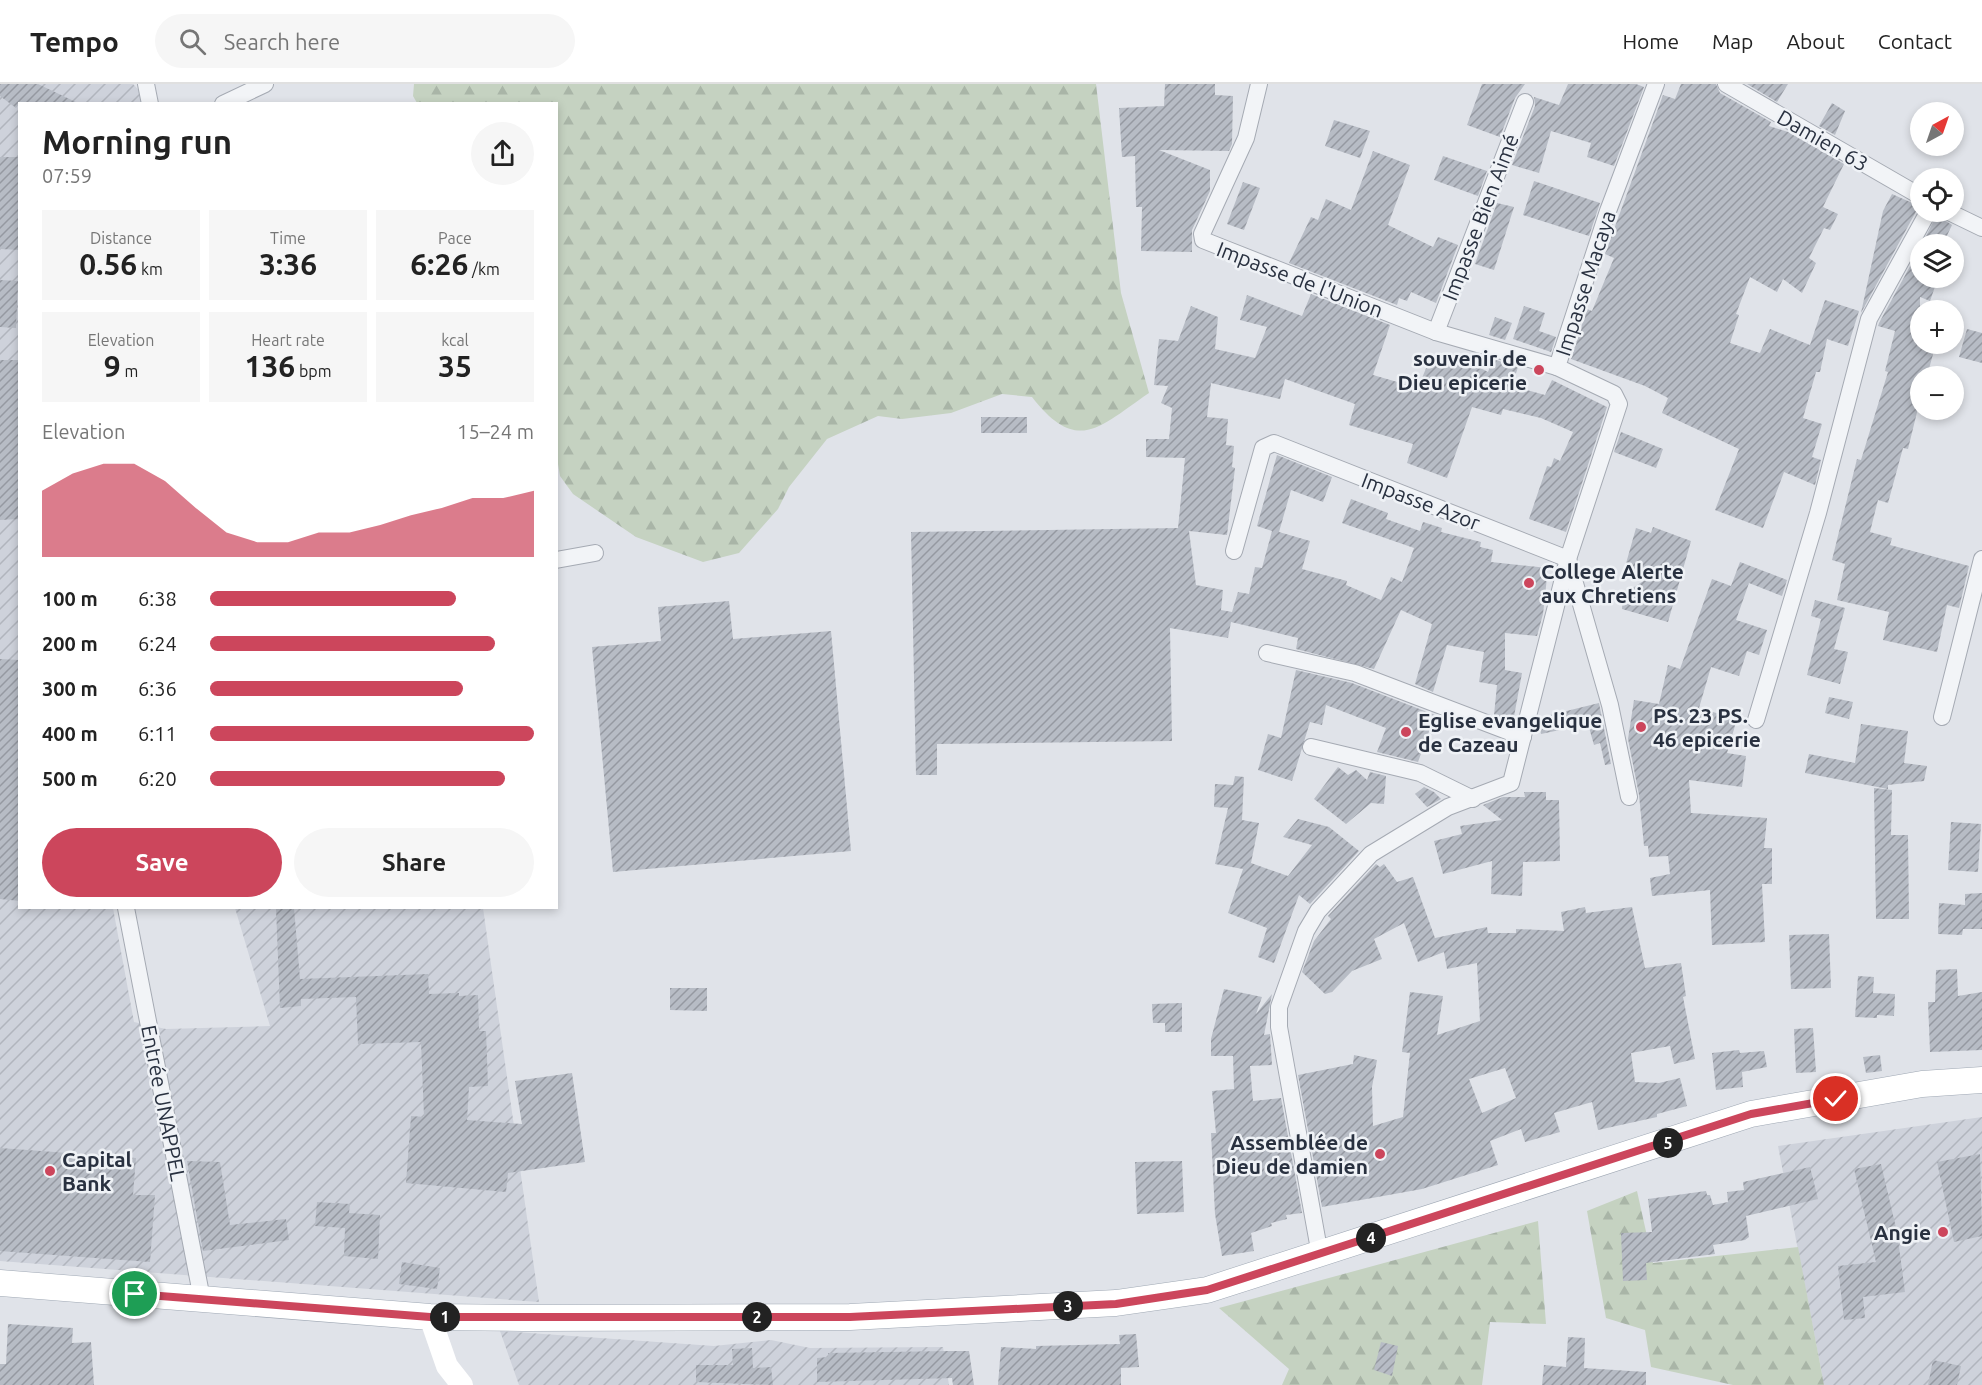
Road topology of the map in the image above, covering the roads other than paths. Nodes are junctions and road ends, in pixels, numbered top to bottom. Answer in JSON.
{"nodes":[{"id":1,"x":146,"y":84,"type":"edge"},
{"id":2,"x":265,"y":84,"type":"edge"},
{"id":3,"x":1259,"y":84,"type":"edge"},
{"id":4,"x":1656,"y":84,"type":"edge"},
{"id":5,"x":1726,"y":84,"type":"edge"},
{"id":6,"x":150,"y":102,"type":"edge"},
{"id":7,"x":227,"y":102,"type":"edge"},
{"id":8,"x":1525,"y":102,"type":"dead end"},
{"id":9,"x":1910,"y":190,"type":"edge"},
{"id":10,"x":1964,"y":219,"type":"edge"},
{"id":11,"x":1922,"y":222,"type":"edge"},
{"id":12,"x":1982,"y":228,"type":"edge"},
{"id":13,"x":1436,"y":332,"type":"junction"},
{"id":14,"x":1557,"y":367,"type":"junction"},
{"id":15,"x":1234,"y":551,"type":"dead end"},
{"id":16,"x":595,"y":553,"type":"dead end"},
{"id":17,"x":1568,"y":559,"type":"junction"},
{"id":18,"x":1982,"y":559,"type":"edge"},
{"id":19,"x":558,"y":560,"type":"edge"},
{"id":20,"x":1267,"y":653,"type":"dead end"},
{"id":21,"x":1942,"y":717,"type":"dead end"},
{"id":22,"x":1756,"y":720,"type":"dead end"},
{"id":23,"x":1523,"y":737,"type":"junction"},
{"id":24,"x":1311,"y":747,"type":"dead end"},
{"id":25,"x":1629,"y":797,"type":"dead end"},
{"id":26,"x":1473,"y":799,"type":"junction"},
{"id":27,"x":126,"y":909,"type":"edge"},
{"id":28,"x":1982,"y":1080,"type":"edge"},
{"id":29,"x":1320,"y":1255,"type":"junction"},
{"id":30,"x":0,"y":1283,"type":"edge"},
{"id":31,"x":202,"y":1299,"type":"junction"},
{"id":32,"x":430,"y":1317,"type":"junction"},
{"id":33,"x":462,"y":1385,"type":"edge"}],
"edges":[{"from":1,"to":6,"type":"street"},
{"from":2,"to":7,"type":"street"},
{"from":3,"to":13,"type":"street","name":"Impasse de l'Union"},
{"from":4,"to":14,"type":"street","name":"Impasse Macaya"},
{"from":5,"to":9,"type":"street","name":"Damien 63"},
{"from":8,"to":13,"type":"street","name":"Impasse Bien Aimé"},
{"from":10,"to":12,"type":"street"},
{"from":11,"to":22,"type":"street"},
{"from":13,"to":14,"type":"street","name":"Impasse de l'Union"},
{"from":14,"to":17,"type":"street","name":"Impasse Macaya"},
{"from":15,"to":17,"type":"street","name":"Impasse Azor"},
{"from":16,"to":19,"type":"street"},
{"from":17,"to":23,"type":"street","name":"Impasse Macaya"},
{"from":17,"to":25,"type":"street"},
{"from":18,"to":21,"type":"street"},
{"from":20,"to":23,"type":"street"},
{"from":23,"to":26,"type":"street","name":"Impasse Macaya"},
{"from":24,"to":26,"type":"street"},
{"from":26,"to":29,"type":"street","name":"Impasse Macaya"},
{"from":27,"to":31,"type":"street","name":"Entrée UNAPPEL"},
{"from":28,"to":29,"type":"main road"},
{"from":29,"to":32,"type":"main road"},
{"from":30,"to":31,"type":"main road"},
{"from":31,"to":32,"type":"main road"},
{"from":32,"to":33,"type":"main road"}]}
